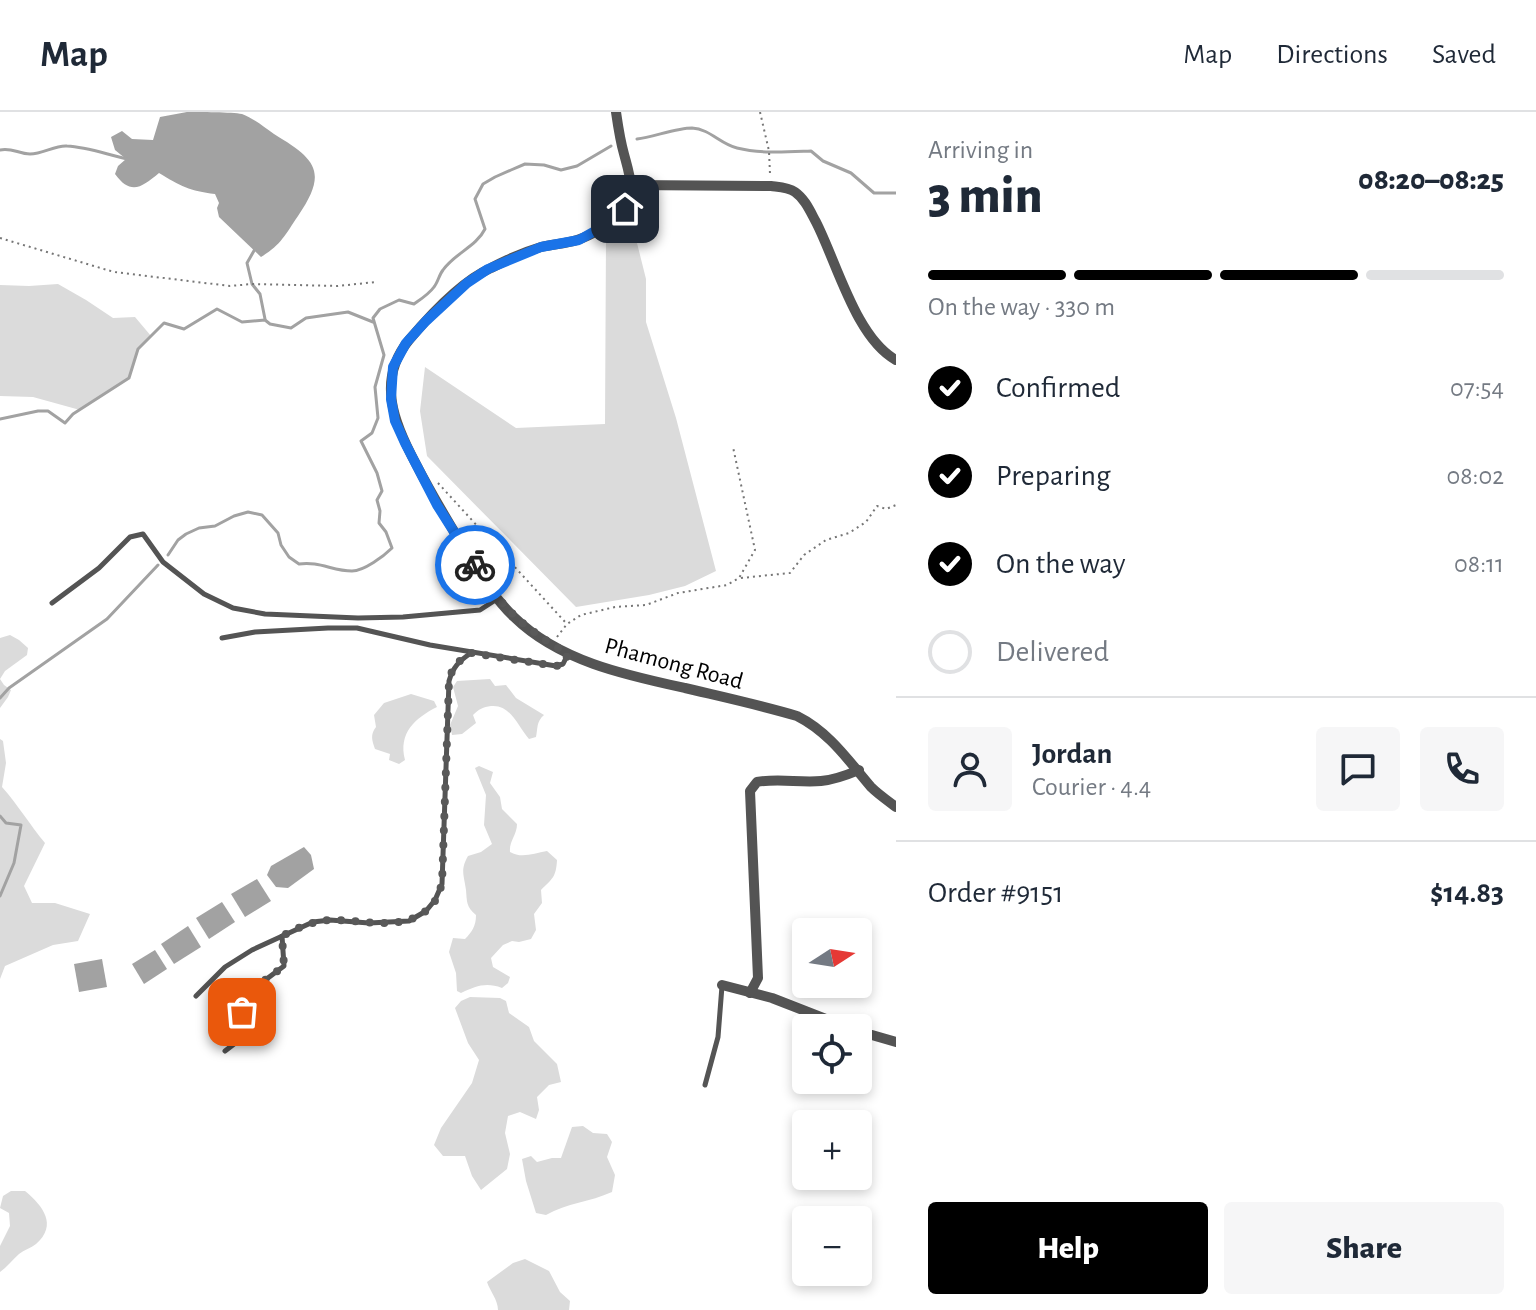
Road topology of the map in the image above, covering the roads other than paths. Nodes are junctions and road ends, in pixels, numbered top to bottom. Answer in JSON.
{"nodes":[{"id":1,"x":616,"y":112,"type":"edge"},
{"id":2,"x":630,"y":185,"type":"junction"},
{"id":3,"x":896,"y":360,"type":"edge"},
{"id":4,"x":497,"y":599,"type":"junction"},
{"id":5,"x":52,"y":603,"type":"dead end"},
{"id":6,"x":222,"y":638,"type":"dead end"},
{"id":7,"x":471,"y":653,"type":"junction"},
{"id":8,"x":568,"y":654,"type":"junction"},
{"id":9,"x":859,"y":770,"type":"junction"},
{"id":10,"x":896,"y":807,"type":"edge"},
{"id":11,"x":282,"y":936,"type":"junction"},
{"id":12,"x":722,"y":985,"type":"joint"},
{"id":13,"x":750,"y":993,"type":"junction"},
{"id":14,"x":196,"y":996,"type":"dead end"},
{"id":15,"x":813,"y":1014,"type":"edge"},
{"id":16,"x":872,"y":1035,"type":"edge"},
{"id":17,"x":896,"y":1042,"type":"edge"},
{"id":18,"x":225,"y":1051,"type":"dead end"},
{"id":19,"x":705,"y":1085,"type":"dead end"}],
"edges":[{"from":1,"to":2,"type":"street"},
{"from":2,"to":3,"type":"street"},
{"from":2,"to":4,"type":"street","name":"Phamong Road"},
{"from":4,"to":5,"type":"lane"},
{"from":4,"to":8,"type":"street","name":"Phamong Road"},
{"from":6,"to":7,"type":"lane"},
{"from":7,"to":8,"type":"lane"},
{"from":7,"to":11,"type":"lane"},
{"from":8,"to":9,"type":"street","name":"Phamong Road"},
{"from":9,"to":10,"type":"street","name":"Phamong Road"},
{"from":9,"to":13,"type":"street"},
{"from":11,"to":14,"type":"lane"},
{"from":11,"to":18,"type":"lane"},
{"from":12,"to":13,"type":"street"},
{"from":12,"to":19,"type":"lane"},
{"from":13,"to":15,"type":"street"},
{"from":16,"to":17,"type":"street"}]}
